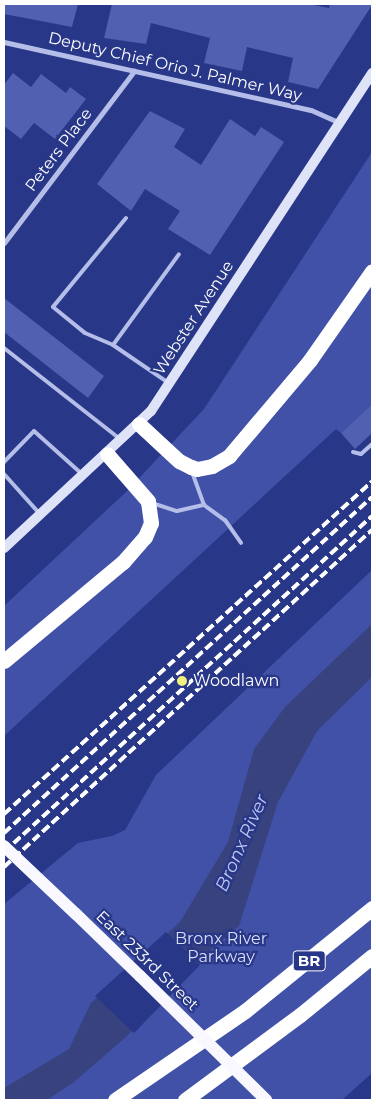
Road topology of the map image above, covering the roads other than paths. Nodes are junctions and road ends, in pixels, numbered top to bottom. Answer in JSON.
{"nodes":[{"id":1,"x":4,"y":42,"type":"edge"},
{"id":2,"x":134,"y":71,"type":"junction"},
{"id":3,"x":372,"y":73,"type":"edge"},
{"id":4,"x":340,"y":123,"type":"junction"},
{"id":5,"x":126,"y":218,"type":"dead end"},
{"id":6,"x":5,"y":240,"type":"edge"},
{"id":7,"x":179,"y":254,"type":"dead end"},
{"id":8,"x":372,"y":271,"type":"edge"},
{"id":9,"x":112,"y":345,"type":"junction"},
{"id":10,"x":4,"y":348,"type":"edge"},
{"id":11,"x":169,"y":383,"type":"junction"},
{"id":12,"x":139,"y":424,"type":"junction"},
{"id":13,"x":122,"y":440,"type":"junction"},
{"id":14,"x":372,"y":444,"type":"edge"},
{"id":15,"x":353,"y":452,"type":"dead end"},
{"id":16,"x":107,"y":454,"type":"junction"},
{"id":17,"x":4,"y":462,"type":"edge"},
{"id":18,"x":191,"y":467,"type":"junction"},
{"id":19,"x":4,"y":474,"type":"edge"},
{"id":20,"x":84,"y":475,"type":"junction"},
{"id":21,"x":148,"y":501,"type":"junction"},
{"id":22,"x":204,"y":505,"type":"junction"},
{"id":23,"x":40,"y":514,"type":"junction"},
{"id":24,"x":241,"y":543,"type":"dead end"},
{"id":25,"x":4,"y":548,"type":"edge"},
{"id":26,"x":4,"y":660,"type":"edge"},
{"id":27,"x":4,"y":846,"type":"edge"},
{"id":28,"x":372,"y":908,"type":"edge"},
{"id":29,"x":372,"y":956,"type":"edge"},
{"id":30,"x":115,"y":1100,"type":"edge"},
{"id":31,"x":185,"y":1100,"type":"edge"},
{"id":32,"x":266,"y":1100,"type":"edge"}],
"edges":[{"from":1,"to":2,"type":"street","name":"Deputy Chief Orio J. Palmer Way"},
{"from":2,"to":4,"type":"street","name":"Deputy Chief Orio J. Palmer Way"},
{"from":2,"to":6,"type":"street","name":"Peters Place"},
{"from":3,"to":4,"type":"main road","name":"Webster Avenue"},
{"from":4,"to":11,"type":"main road","name":"Webster Avenue"},
{"from":5,"to":9,"type":"lane"},
{"from":7,"to":9,"type":"lane"},
{"from":8,"to":18,"type":"highway"},
{"from":9,"to":11,"type":"lane"},
{"from":10,"to":13,"type":"lane"},
{"from":11,"to":12,"type":"main road","name":"Webster Avenue"},
{"from":12,"to":13,"type":"main road","name":"Webster Avenue"},
{"from":12,"to":18,"type":"highway"},
{"from":13,"to":16,"type":"main road","name":"Webster Avenue"},
{"from":14,"to":15,"type":"lane"},
{"from":16,"to":20,"type":"main road","name":"Webster Avenue"},
{"from":16,"to":21,"type":"highway"},
{"from":17,"to":20,"type":"lane"},
{"from":18,"to":22,"type":"lane"},
{"from":19,"to":23,"type":"lane"},
{"from":20,"to":23,"type":"main road","name":"Webster Avenue"},
{"from":21,"to":22,"type":"lane"},
{"from":21,"to":26,"type":"highway"},
{"from":22,"to":24,"type":"lane"},
{"from":23,"to":25,"type":"main road","name":"Webster Avenue"},
{"from":27,"to":32,"type":"main road","name":"East 233rd Street","bridge":true},
{"from":28,"to":30,"type":"highway","number":"BR"},
{"from":29,"to":31,"type":"highway","number":"BR"}]}
